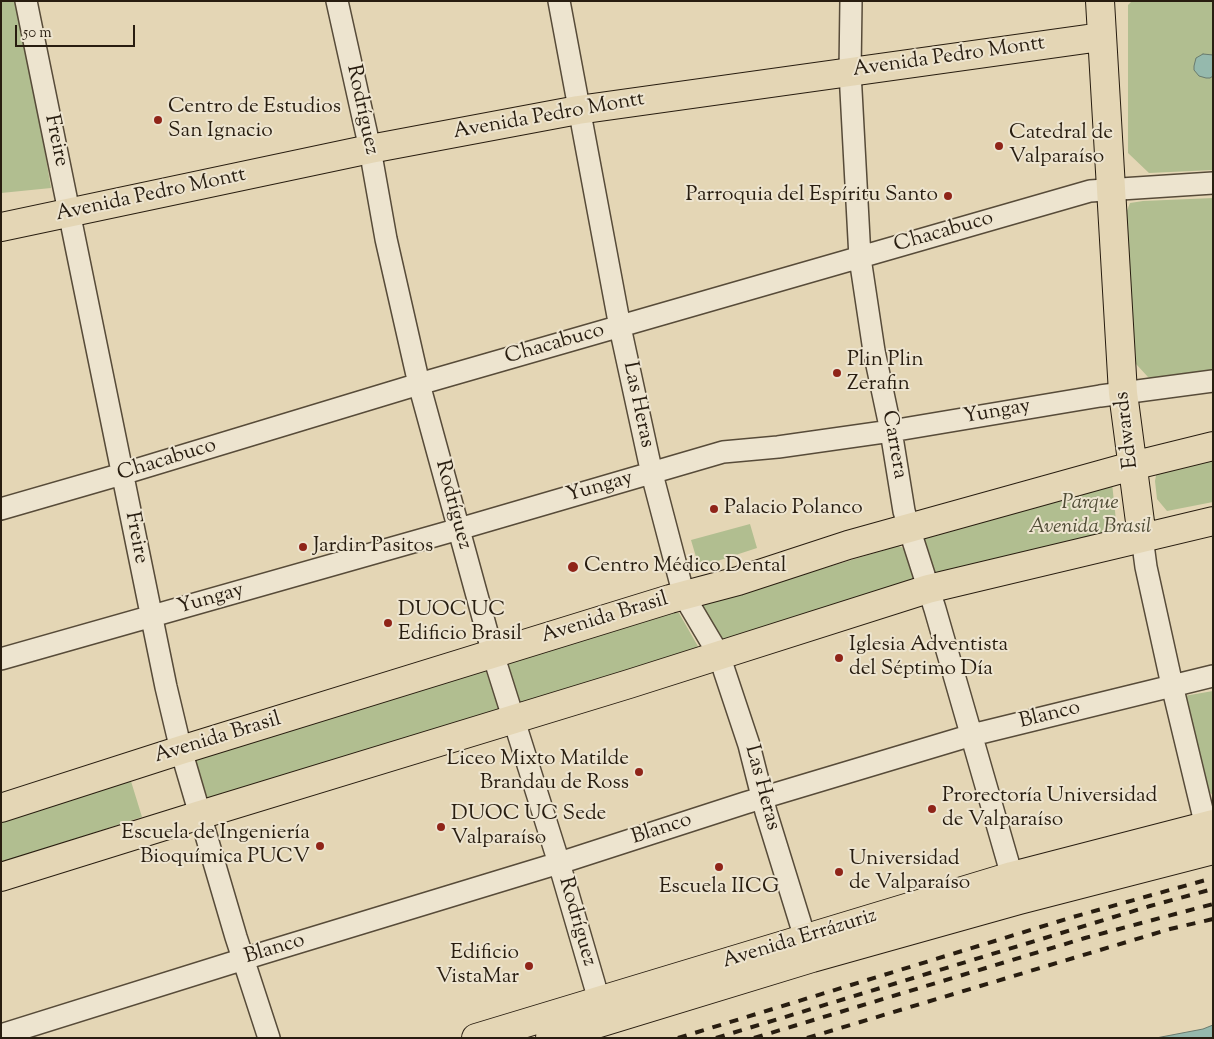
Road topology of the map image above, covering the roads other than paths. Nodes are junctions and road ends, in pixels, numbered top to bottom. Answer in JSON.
{"nodes":[{"id":1,"x":26,"y":1,"type":"edge"},
{"id":2,"x":337,"y":1,"type":"edge"},
{"id":3,"x":559,"y":1,"type":"edge"},
{"id":4,"x":851,"y":1,"type":"edge"},
{"id":5,"x":1100,"y":1,"type":"edge"},
{"id":6,"x":1101,"y":37,"type":"junction"},
{"id":7,"x":850,"y":72,"type":"junction"},
{"id":8,"x":578,"y":110,"type":"junction"},
{"id":9,"x":370,"y":149,"type":"junction"},
{"id":10,"x":1213,"y":183,"type":"edge"},
{"id":11,"x":1111,"y":189,"type":"junction"},
{"id":12,"x":70,"y":214,"type":"junction"},
{"id":13,"x":6,"y":225,"type":"edge"},
{"id":14,"x":860,"y":258,"type":"junction"},
{"id":15,"x":620,"y":327,"type":"junction"},
{"id":16,"x":1213,"y":381,"type":"edge"},
{"id":17,"x":419,"y":384,"type":"junction"},
{"id":18,"x":1123,"y":393,"type":"junction"},
{"id":19,"x":891,"y":431,"type":"junction"},
{"id":20,"x":1213,"y":446,"type":"edge"},
{"id":21,"x":1132,"y":466,"type":"junction"},
{"id":22,"x":122,"y":474,"type":"junction"},
{"id":23,"x":652,"y":474,"type":"junction"},
{"id":24,"x":1,"y":509,"type":"edge"},
{"id":25,"x":1213,"y":520,"type":"edge"},
{"id":26,"x":908,"y":528,"type":"junction"},
{"id":27,"x":459,"y":529,"type":"junction"},
{"id":28,"x":1142,"y":537,"type":"junction"},
{"id":29,"x":928,"y":589,"type":"junction"},
{"id":30,"x":684,"y":596,"type":"junction"},
{"id":31,"x":151,"y":617,"type":"junction"},
{"id":32,"x":493,"y":654,"type":"junction"},
{"id":33,"x":718,"y":654,"type":"junction"},
{"id":34,"x":1,"y":658,"type":"edge"},
{"id":35,"x":1213,"y":676,"type":"edge"},
{"id":36,"x":1172,"y":686,"type":"junction"},
{"id":37,"x":513,"y":719,"type":"junction"},
{"id":38,"x":972,"y":736,"type":"junction"},
{"id":39,"x":181,"y":750,"type":"junction"},
{"id":40,"x":763,"y":798,"type":"junction"},
{"id":41,"x":1,"y":808,"type":"edge"},
{"id":42,"x":200,"y":814,"type":"junction"},
{"id":43,"x":1211,"y":837,"type":"edge"},
{"id":44,"x":559,"y":863,"type":"junction"},
{"id":45,"x":1012,"y":876,"type":"junction"},
{"id":46,"x":1,"y":877,"type":"edge"},
{"id":47,"x":805,"y":938,"type":"junction"},
{"id":48,"x":242,"y":960,"type":"junction"},
{"id":49,"x":599,"y":1000,"type":"junction"},
{"id":50,"x":1,"y":1036,"type":"edge"},
{"id":51,"x":269,"y":1038,"type":"edge"},
{"id":52,"x":476,"y":1038,"type":"edge"},
{"id":53,"x":550,"y":1038,"type":"edge"}],
"edges":[{"from":1,"to":12,"type":"street","name":"Freire"},
{"from":2,"to":9,"type":"street","name":"Rodríguez"},
{"from":3,"to":8,"type":"street","name":"Las Heras"},
{"from":4,"to":7,"type":"street","name":"Carrera"},
{"from":5,"to":6,"type":"main road","name":"Edwards"},
{"from":6,"to":7,"type":"main road","name":"Avenida Pedro Montt"},
{"from":6,"to":11,"type":"main road","name":"Edwards"},
{"from":7,"to":8,"type":"main road","name":"Avenida Pedro Montt"},
{"from":7,"to":14,"type":"street","name":"Carrera"},
{"from":8,"to":9,"type":"main road","name":"Avenida Pedro Montt"},
{"from":8,"to":15,"type":"street","name":"Las Heras"},
{"from":9,"to":12,"type":"main road","name":"Avenida Pedro Montt"},
{"from":9,"to":17,"type":"street","name":"Rodríguez"},
{"from":10,"to":11,"type":"street","name":"Chacabuco"},
{"from":11,"to":14,"type":"street","name":"Chacabuco"},
{"from":11,"to":18,"type":"main road","name":"Edwards"},
{"from":12,"to":13,"type":"main road","name":"Avenida Pedro Montt"},
{"from":12,"to":22,"type":"street","name":"Freire"},
{"from":14,"to":15,"type":"street","name":"Chacabuco"},
{"from":14,"to":19,"type":"street","name":"Carrera"},
{"from":15,"to":17,"type":"street","name":"Chacabuco"},
{"from":15,"to":23,"type":"street","name":"Las Heras"},
{"from":16,"to":18,"type":"street","name":"Yungay"},
{"from":17,"to":22,"type":"street","name":"Chacabuco"},
{"from":17,"to":27,"type":"street","name":"Rodríguez"},
{"from":18,"to":19,"type":"street","name":"Yungay"},
{"from":18,"to":21,"type":"main road","name":"Edwards"},
{"from":19,"to":23,"type":"street","name":"Yungay"},
{"from":19,"to":26,"type":"street","name":"Carrera"},
{"from":20,"to":21,"type":"main road","name":"Avenida Brasil"},
{"from":21,"to":26,"type":"main road","name":"Avenida Brasil"},
{"from":21,"to":28,"type":"main road","name":"Edwards"},
{"from":22,"to":24,"type":"street","name":"Chacabuco"},
{"from":22,"to":31,"type":"street","name":"Freire"},
{"from":23,"to":27,"type":"street","name":"Yungay"},
{"from":23,"to":30,"type":"street","name":"Las Heras"},
{"from":25,"to":28,"type":"main road"},
{"from":26,"to":29,"type":"street","name":"Carrera"},
{"from":26,"to":30,"type":"main road","name":"Avenida Brasil"},
{"from":27,"to":31,"type":"street","name":"Yungay"},
{"from":27,"to":32,"type":"street","name":"Rodríguez"},
{"from":28,"to":29,"type":"main road"},
{"from":28,"to":36,"type":"street","name":"Edwards"},
{"from":29,"to":33,"type":"main road"},
{"from":29,"to":38,"type":"street","name":"Carrera"},
{"from":30,"to":32,"type":"main road","name":"Avenida Brasil"},
{"from":30,"to":33,"type":"street","name":"Las Heras"},
{"from":31,"to":34,"type":"street","name":"Yungay"},
{"from":31,"to":39,"type":"street","name":"Freire"},
{"from":32,"to":37,"type":"street","name":"Rodríguez"},
{"from":32,"to":39,"type":"main road","name":"Avenida Brasil"},
{"from":33,"to":37,"type":"main road"},
{"from":33,"to":40,"type":"street","name":"Las Heras"},
{"from":35,"to":36,"type":"street","name":"Blanco"},
{"from":36,"to":38,"type":"street","name":"Blanco"},
{"from":36,"to":43,"type":"street","name":"Edwards"},
{"from":37,"to":42,"type":"main road"},
{"from":37,"to":44,"type":"street","name":"Rodríguez"},
{"from":38,"to":40,"type":"street","name":"Blanco"},
{"from":38,"to":45,"type":"street","name":"Carrera"},
{"from":39,"to":41,"type":"main road","name":"Avenida Brasil"},
{"from":39,"to":42,"type":"street","name":"Freire"},
{"from":40,"to":44,"type":"street","name":"Blanco"},
{"from":40,"to":47,"type":"street","name":"Las Heras"},
{"from":42,"to":46,"type":"main road"},
{"from":42,"to":48,"type":"street","name":"Freire"},
{"from":43,"to":45,"type":"main road","name":"Avenida Errázuriz"},
{"from":43,"to":53,"type":"main road","name":"Avenida Errázuriz"},
{"from":44,"to":48,"type":"street","name":"Blanco"},
{"from":44,"to":49,"type":"street","name":"Rodríguez"},
{"from":45,"to":47,"type":"main road","name":"Avenida Errázuriz"},
{"from":47,"to":49,"type":"main road","name":"Avenida Errázuriz"},
{"from":48,"to":50,"type":"street","name":"Blanco"},
{"from":48,"to":51,"type":"street","name":"Freire"},
{"from":49,"to":52,"type":"main road","name":"Avenida Errázuriz"}]}
